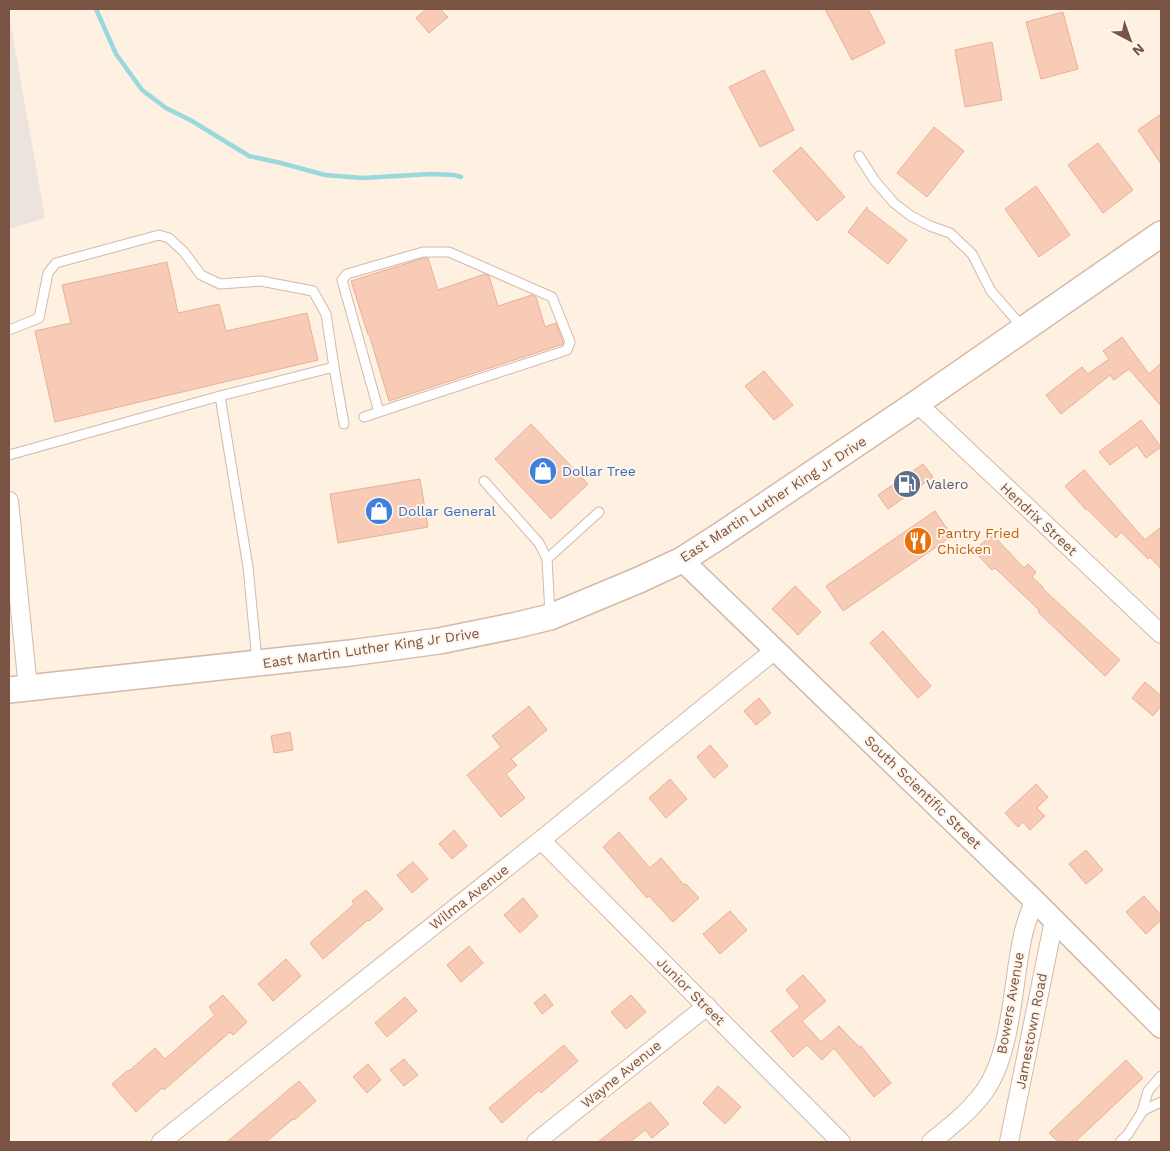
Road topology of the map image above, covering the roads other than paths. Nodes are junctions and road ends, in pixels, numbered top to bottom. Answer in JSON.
{"nodes":[{"id":1,"x":859,"y":156,"type":"dead end"},
{"id":2,"x":1158,"y":242,"type":"edge"},
{"id":3,"x":1024,"y":329,"type":"junction"},
{"id":4,"x":9,"y":330,"type":"edge"},
{"id":5,"x":334,"y":367,"type":"junction"},
{"id":6,"x":220,"y":396,"type":"junction"},
{"id":7,"x":917,"y":403,"type":"junction"},
{"id":8,"x":379,"y":412,"type":"junction"},
{"id":9,"x":364,"y":417,"type":"dead end"},
{"id":10,"x":344,"y":424,"type":"dead end"},
{"id":11,"x":9,"y":455,"type":"edge"},
{"id":12,"x":484,"y":481,"type":"dead end"},
{"id":13,"x":9,"y":501,"type":"edge"},
{"id":14,"x":599,"y":512,"type":"dead end"},
{"id":15,"x":547,"y":559,"type":"junction"},
{"id":16,"x":682,"y":560,"type":"junction"},
{"id":17,"x":550,"y":617,"type":"junction"},
{"id":18,"x":1161,"y":634,"type":"edge"},
{"id":19,"x":775,"y":650,"type":"junction"},
{"id":20,"x":257,"y":664,"type":"junction"},
{"id":21,"x":18,"y":689,"type":"edge"},
{"id":22,"x":542,"y":840,"type":"junction"},
{"id":23,"x":1034,"y":900,"type":"junction"},
{"id":24,"x":1054,"y":920,"type":"junction"},
{"id":25,"x":707,"y":1006,"type":"junction"},
{"id":26,"x":1161,"y":1027,"type":"edge"},
{"id":27,"x":1161,"y":1076,"type":"edge"},
{"id":28,"x":1161,"y":1102,"type":"edge"},
{"id":29,"x":1142,"y":1111,"type":"junction"},
{"id":30,"x":161,"y":1142,"type":"edge"},
{"id":31,"x":536,"y":1142,"type":"edge"},
{"id":32,"x":842,"y":1142,"type":"edge"},
{"id":33,"x":931,"y":1142,"type":"edge"},
{"id":34,"x":1009,"y":1142,"type":"edge"},
{"id":35,"x":1120,"y":1142,"type":"edge"}],
"edges":[{"from":1,"to":3,"type":"lane"},
{"from":2,"to":3,"type":"main road","name":"East Martin Luther King Jr Drive"},
{"from":3,"to":7,"type":"main road","name":"East Martin Luther King Jr Drive"},
{"from":4,"to":5,"type":"lane"},
{"from":5,"to":6,"type":"lane"},
{"from":5,"to":10,"type":"lane"},
{"from":6,"to":11,"type":"lane"},
{"from":6,"to":20,"type":"lane"},
{"from":7,"to":16,"type":"main road","name":"East Martin Luther King Jr Drive"},
{"from":7,"to":18,"type":"street","name":"Hendrix Street"},
{"from":8,"to":8,"type":"lane"},
{"from":8,"to":9,"type":"lane"},
{"from":12,"to":15,"type":"lane"},
{"from":13,"to":21,"type":"street"},
{"from":14,"to":15,"type":"lane"},
{"from":15,"to":17,"type":"lane"},
{"from":16,"to":17,"type":"main road","name":"East Martin Luther King Jr Drive"},
{"from":16,"to":19,"type":"street","name":"South Scientific Street"},
{"from":17,"to":20,"type":"main road","name":"East Martin Luther King Jr Drive"},
{"from":19,"to":22,"type":"street","name":"Wilma Avenue"},
{"from":19,"to":23,"type":"street","name":"South Scientific Street"},
{"from":20,"to":21,"type":"main road","name":"East Martin Luther King Jr Drive"},
{"from":22,"to":25,"type":"street","name":"Junior Street"},
{"from":22,"to":30,"type":"street","name":"Wilma Avenue"},
{"from":23,"to":24,"type":"street","name":"South Scientific Street"},
{"from":23,"to":33,"type":"street","name":"Bowers Avenue"},
{"from":24,"to":26,"type":"street","name":"South Scientific Street"},
{"from":24,"to":34,"type":"street","name":"Jamestown Road"},
{"from":25,"to":31,"type":"street","name":"Wayne Avenue"},
{"from":25,"to":32,"type":"street","name":"Junior Street"},
{"from":27,"to":29,"type":"lane"},
{"from":28,"to":29,"type":"lane"},
{"from":29,"to":35,"type":"lane"}]}
